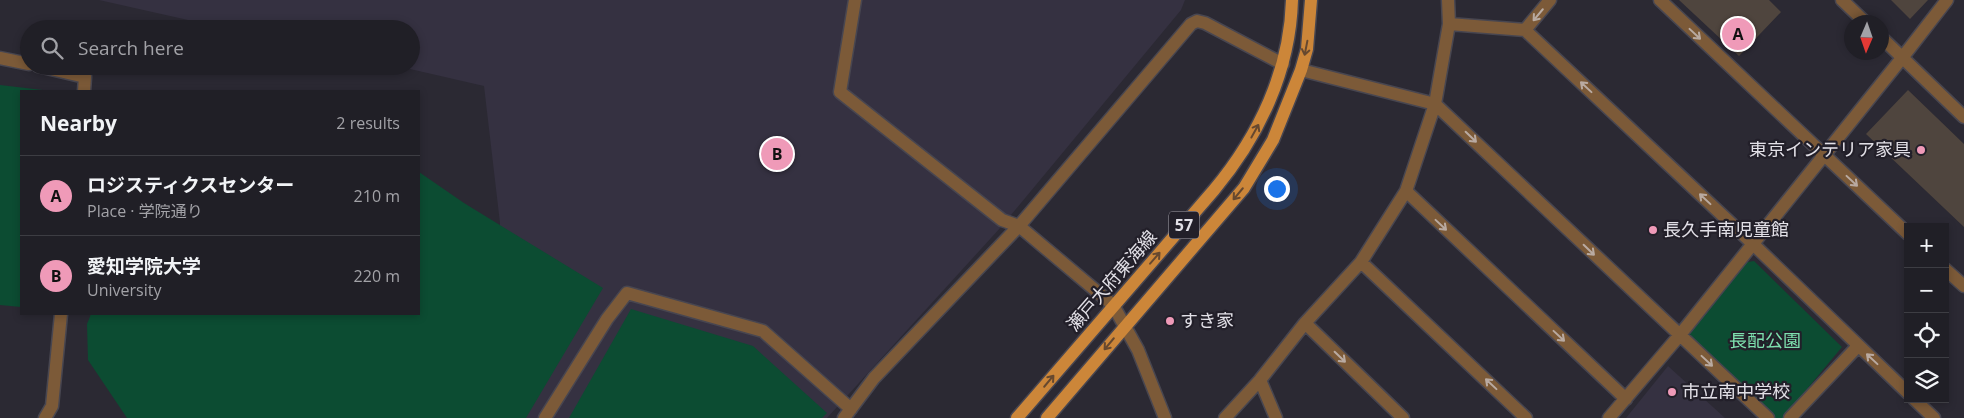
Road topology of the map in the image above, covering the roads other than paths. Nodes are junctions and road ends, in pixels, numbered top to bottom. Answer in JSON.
{"nodes":[{"id":1,"x":855,"y":0,"type":"edge"},
{"id":2,"x":1292,"y":0,"type":"edge"},
{"id":3,"x":1311,"y":0,"type":"edge"},
{"id":4,"x":1448,"y":0,"type":"edge"},
{"id":5,"x":1550,"y":0,"type":"edge"},
{"id":6,"x":1660,"y":0,"type":"edge"},
{"id":7,"x":1842,"y":0,"type":"edge"},
{"id":8,"x":1946,"y":0,"type":"edge"},
{"id":9,"x":1858,"y":15,"type":"edge"},
{"id":10,"x":1450,"y":24,"type":"junction"},
{"id":11,"x":1525,"y":30,"type":"junction"},
{"id":12,"x":1889,"y":45,"type":"edge"},
{"id":13,"x":0,"y":58,"type":"edge"},
{"id":14,"x":1902,"y":58,"type":"junction"},
{"id":15,"x":20,"y":62,"type":"edge"},
{"id":16,"x":1282,"y":64,"type":"junction"},
{"id":17,"x":1301,"y":70,"type":"junction"},
{"id":18,"x":76,"y":75,"type":"edge"},
{"id":19,"x":84,"y":90,"type":"edge"},
{"id":20,"x":1435,"y":104,"type":"junction"},
{"id":21,"x":1964,"y":118,"type":"edge"},
{"id":22,"x":1824,"y":155,"type":"junction"},
{"id":23,"x":1406,"y":191,"type":"junction"},
{"id":24,"x":1019,"y":226,"type":"junction"},
{"id":25,"x":1904,"y":230,"type":"edge"},
{"id":26,"x":1753,"y":244,"type":"junction"},
{"id":27,"x":1361,"y":262,"type":"junction"},
{"id":28,"x":1949,"y":273,"type":"edge"},
{"id":29,"x":1964,"y":286,"type":"edge"},
{"id":30,"x":1113,"y":305,"type":"junction"},
{"id":31,"x":61,"y":315,"type":"edge"},
{"id":32,"x":1305,"y":323,"type":"junction"},
{"id":33,"x":1124,"y":326,"type":"junction"},
{"id":34,"x":1679,"y":336,"type":"junction"},
{"id":35,"x":1858,"y":346,"type":"junction"},
{"id":36,"x":1260,"y":380,"type":"junction"},
{"id":37,"x":1904,"y":389,"type":"edge"},
{"id":38,"x":1626,"y":399,"type":"junction"},
{"id":39,"x":1918,"y":403,"type":"edge"},
{"id":40,"x":847,"y":414,"type":"edge"},
{"id":41,"x":45,"y":418,"type":"edge"},
{"id":42,"x":544,"y":418,"type":"edge"},
{"id":43,"x":1017,"y":418,"type":"edge"},
{"id":44,"x":1046,"y":418,"type":"edge"},
{"id":45,"x":1166,"y":418,"type":"edge"},
{"id":46,"x":1225,"y":418,"type":"edge"},
{"id":47,"x":1276,"y":418,"type":"edge"},
{"id":48,"x":1403,"y":418,"type":"edge"},
{"id":49,"x":1526,"y":418,"type":"edge"},
{"id":50,"x":1610,"y":418,"type":"edge"},
{"id":51,"x":1768,"y":418,"type":"edge"},
{"id":52,"x":1790,"y":418,"type":"edge"},
{"id":53,"x":1934,"y":418,"type":"edge"}],
"edges":[{"from":1,"to":24,"type":"street"},
{"from":2,"to":16,"type":"main road","name":"瀬戸大府東海線","number":"57"},
{"from":3,"to":17,"type":"main road","number":"57","one_way":true},
{"from":4,"to":10,"type":"street"},
{"from":5,"to":11,"type":"street","one_way":true},
{"from":6,"to":22,"type":"street","one_way":true},
{"from":7,"to":9,"type":"street"},
{"from":8,"to":14,"type":"street"},
{"from":10,"to":11,"type":"street"},
{"from":10,"to":20,"type":"street"},
{"from":26,"to":11,"type":"street","one_way":true},
{"from":12,"to":14,"type":"street"},
{"from":13,"to":15,"type":"street"},
{"from":14,"to":21,"type":"street"},
{"from":14,"to":22,"type":"street"},
{"from":16,"to":24,"type":"street"},
{"from":30,"to":16,"type":"main road","name":"瀬戸大府東海線","number":"57","one_way":true},
{"from":17,"to":20,"type":"street"},
{"from":17,"to":33,"type":"main road","number":"57","one_way":true},
{"from":18,"to":19,"type":"street"},
{"from":20,"to":23,"type":"street"},
{"from":20,"to":34,"type":"street","one_way":true},
{"from":22,"to":25,"type":"street","one_way":true},
{"from":22,"to":26,"type":"street"},
{"from":23,"to":27,"type":"street"},
{"from":23,"to":38,"type":"street","one_way":true},
{"from":24,"to":30,"type":"street"},
{"from":24,"to":40,"type":"street"},
{"from":26,"to":34,"type":"street"},
{"from":26,"to":35,"type":"street"},
{"from":27,"to":32,"type":"street"},
{"from":49,"to":27,"type":"street","one_way":true},
{"from":28,"to":29,"type":"street"},
{"from":30,"to":33,"type":"street"},
{"from":43,"to":30,"type":"main road","name":"瀬戸大府東海線","number":"57","one_way":true},
{"from":31,"to":41,"type":"street"},
{"from":32,"to":36,"type":"street"},
{"from":32,"to":48,"type":"street","one_way":true},
{"from":33,"to":44,"type":"main road","number":"57","one_way":true},
{"from":33,"to":45,"type":"street"},
{"from":34,"to":38,"type":"street"},
{"from":34,"to":51,"type":"street","one_way":true},
{"from":37,"to":35,"type":"street","one_way":true},
{"from":35,"to":52,"type":"street"},
{"from":36,"to":46,"type":"street"},
{"from":36,"to":47,"type":"street"},
{"from":38,"to":50,"type":"street"},
{"from":39,"to":53,"type":"street"},
{"from":40,"to":42,"type":"street"}]}
